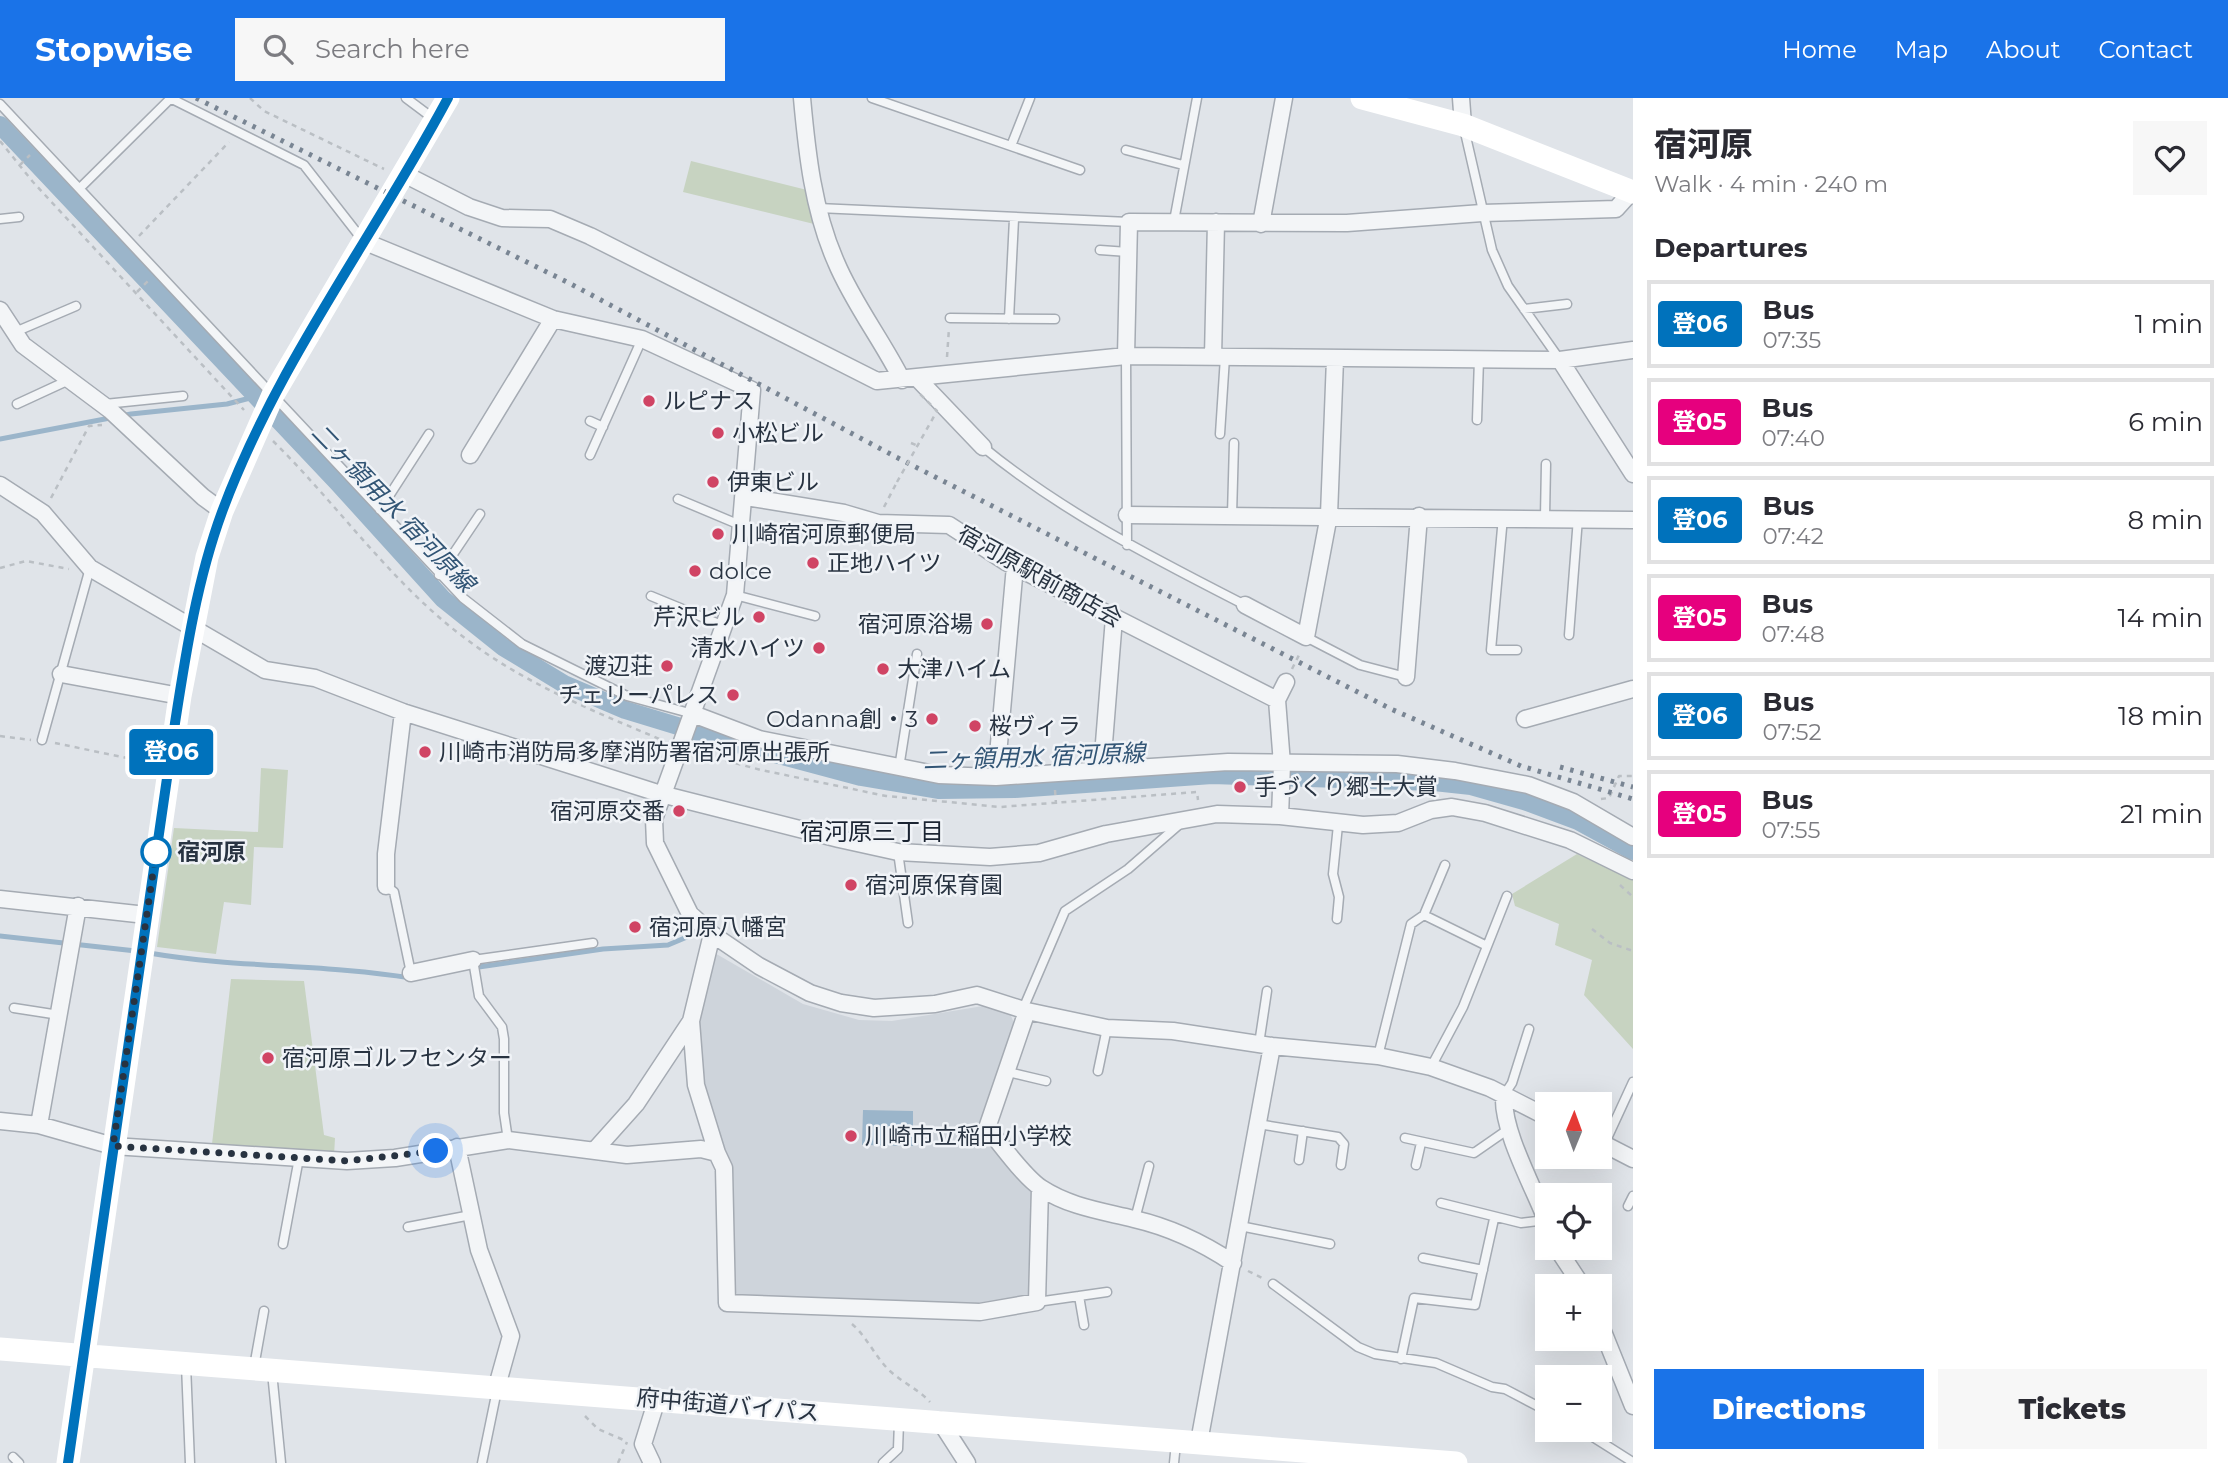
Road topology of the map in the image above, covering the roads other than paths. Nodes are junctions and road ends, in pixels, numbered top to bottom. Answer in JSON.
{"nodes":[{"id":1,"x":170,"y":98,"type":"edge"},
{"id":2,"x":406,"y":98,"type":"edge"},
{"id":3,"x":448,"y":98,"type":"edge"},
{"id":4,"x":802,"y":98,"type":"edge"},
{"id":5,"x":872,"y":98,"type":"edge"},
{"id":6,"x":1030,"y":98,"type":"edge"},
{"id":7,"x":1196,"y":98,"type":"edge"},
{"id":8,"x":1284,"y":98,"type":"edge"},
{"id":9,"x":1362,"y":98,"type":"edge"},
{"id":10,"x":1461,"y":98,"type":"edge"},
{"id":11,"x":0,"y":104,"type":"edge"},
{"id":12,"x":436,"y":121,"type":"junction"},
{"id":13,"x":1463,"y":125,"type":"junction"},
{"id":14,"x":1011,"y":146,"type":"junction"},
{"id":15,"x":1126,"y":150,"type":"dead end"},
{"id":16,"x":1183,"y":165,"type":"junction"},
{"id":17,"x":1080,"y":170,"type":"dead end"},
{"id":18,"x":397,"y":173,"type":"junction"},
{"id":19,"x":80,"y":188,"type":"junction"},
{"id":20,"x":1632,"y":191,"type":"edge"},
{"id":21,"x":818,"y":208,"type":"junction"},
{"id":22,"x":1482,"y":213,"type":"junction"},
{"id":23,"x":19,"y":217,"type":"dead end"},
{"id":24,"x":0,"y":219,"type":"edge"},
{"id":25,"x":1014,"y":219,"type":"junction"},
{"id":26,"x":1174,"y":221,"type":"junction"},
{"id":27,"x":1129,"y":222,"type":"junction"},
{"id":28,"x":1216,"y":222,"type":"junction"},
{"id":29,"x":1261,"y":224,"type":"junction"},
{"id":30,"x":363,"y":241,"type":"junction"},
{"id":31,"x":1100,"y":250,"type":"dead end"},
{"id":32,"x":1128,"y":252,"type":"junction"},
{"id":33,"x":1567,"y":304,"type":"dead end"},
{"id":34,"x":76,"y":306,"type":"dead end"},
{"id":35,"x":1524,"y":309,"type":"junction"},
{"id":36,"x":0,"y":310,"type":"edge"},
{"id":37,"x":950,"y":318,"type":"road end"},
{"id":38,"x":1055,"y":318,"type":"dead end"},
{"id":39,"x":553,"y":319,"type":"junction"},
{"id":40,"x":1009,"y":319,"type":"junction"},
{"id":41,"x":15,"y":332,"type":"junction"},
{"id":42,"x":642,"y":339,"type":"junction"},
{"id":43,"x":1633,"y":350,"type":"edge"},
{"id":44,"x":1126,"y":356,"type":"junction"},
{"id":45,"x":1219,"y":357,"type":"junction"},
{"id":46,"x":1335,"y":359,"type":"junction"},
{"id":47,"x":1479,"y":359,"type":"junction"},
{"id":48,"x":1560,"y":360,"type":"junction"},
{"id":49,"x":69,"y":380,"type":"junction"},
{"id":50,"x":913,"y":384,"type":"junction"},
{"id":51,"x":183,"y":396,"type":"dead end"},
{"id":52,"x":17,"y":404,"type":"dead end"},
{"id":53,"x":269,"y":404,"type":"junction"},
{"id":54,"x":114,"y":414,"type":"junction"},
{"id":55,"x":1477,"y":420,"type":"dead end"},
{"id":56,"x":590,"y":421,"type":"dead end"},
{"id":57,"x":603,"y":427,"type":"junction"},
{"id":58,"x":429,"y":434,"type":"dead end"},
{"id":59,"x":1220,"y":434,"type":"dead end"},
{"id":60,"x":1234,"y":443,"type":"dead end"},
{"id":61,"x":983,"y":447,"type":"joint"},
{"id":62,"x":470,"y":455,"type":"dead end"},
{"id":63,"x":590,"y":455,"type":"dead end"},
{"id":64,"x":1546,"y":464,"type":"dead end"},
{"id":65,"x":1633,"y":474,"type":"edge"},
{"id":66,"x":0,"y":485,"type":"edge"},
{"id":67,"x":746,"y":496,"type":"junction"},
{"id":68,"x":678,"y":499,"type":"dead end"},
{"id":69,"x":380,"y":510,"type":"junction"},
{"id":70,"x":222,"y":511,"type":"junction"},
{"id":71,"x":480,"y":514,"type":"dead end"},
{"id":72,"x":1127,"y":515,"type":"junction"},
{"id":73,"x":1232,"y":515,"type":"junction"},
{"id":74,"x":1329,"y":515,"type":"junction"},
{"id":75,"x":1419,"y":516,"type":"junction"},
{"id":76,"x":1503,"y":517,"type":"junction"},
{"id":77,"x":1545,"y":517,"type":"junction"},
{"id":78,"x":1578,"y":518,"type":"junction"},
{"id":79,"x":1633,"y":520,"type":"edge"},
{"id":80,"x":743,"y":526,"type":"junction"},
{"id":81,"x":1127,"y":545,"type":"junction"},
{"id":82,"x":1015,"y":566,"type":"junction"},
{"id":83,"x":90,"y":568,"type":"junction"},
{"id":84,"x":439,"y":575,"type":"junction"},
{"id":85,"x":735,"y":595,"type":"junction"},
{"id":86,"x":651,"y":596,"type":"dead end"},
{"id":87,"x":1245,"y":605,"type":"joint"},
{"id":88,"x":815,"y":616,"type":"dead end"},
{"id":89,"x":1114,"y":618,"type":"junction"},
{"id":90,"x":724,"y":625,"type":"junction"},
{"id":91,"x":191,"y":627,"type":"junction"},
{"id":92,"x":1569,"y":635,"type":"dead end"},
{"id":93,"x":1306,"y":637,"type":"junction"},
{"id":94,"x":1517,"y":650,"type":"dead end"},
{"id":95,"x":917,"y":654,"type":"dead end"},
{"id":96,"x":61,"y":674,"type":"junction"},
{"id":97,"x":1406,"y":677,"type":"joint"},
{"id":98,"x":1288,"y":678,"type":"road end"},
{"id":99,"x":1633,"y":689,"type":"edge"},
{"id":100,"x":180,"y":696,"type":"junction"},
{"id":101,"x":1277,"y":700,"type":"junction"},
{"id":102,"x":403,"y":712,"type":"junction"},
{"id":103,"x":1525,"y":719,"type":"dead end"},
{"id":104,"x":689,"y":724,"type":"junction"},
{"id":105,"x":42,"y":740,"type":"road end"},
{"id":106,"x":1282,"y":767,"type":"junction"},
{"id":107,"x":899,"y":768,"type":"junction"},
{"id":108,"x":1102,"y":768,"type":"junction"},
{"id":109,"x":996,"y":777,"type":"junction"},
{"id":110,"x":661,"y":794,"type":"junction"},
{"id":111,"x":1280,"y":810,"type":"junction"},
{"id":112,"x":1185,"y":819,"type":"junction"},
{"id":113,"x":1338,"y":825,"type":"junction"},
{"id":114,"x":1633,"y":837,"type":"edge"},
{"id":115,"x":898,"y":852,"type":"junction"},
{"id":116,"x":1445,"y":865,"type":"dead end"},
{"id":117,"x":1633,"y":871,"type":"edge"},
{"id":118,"x":386,"y":886,"type":"joint"},
{"id":119,"x":1507,"y":896,"type":"dead end"},
{"id":120,"x":0,"y":899,"type":"edge"},
{"id":121,"x":78,"y":906,"type":"junction"},
{"id":122,"x":146,"y":915,"type":"junction"},
{"id":123,"x":1424,"y":915,"type":"junction"},
{"id":124,"x":1337,"y":919,"type":"dead end"},
{"id":125,"x":908,"y":923,"type":"dead end"},
{"id":126,"x":712,"y":934,"type":"junction"},
{"id":127,"x":593,"y":943,"type":"dead end"},
{"id":128,"x":1487,"y":946,"type":"junction"},
{"id":129,"x":473,"y":960,"type":"junction"},
{"id":130,"x":411,"y":973,"type":"joint"},
{"id":131,"x":1267,"y":991,"type":"dead end"},
{"id":132,"x":14,"y":1008,"type":"dead end"},
{"id":133,"x":1025,"y":1010,"type":"junction"},
{"id":134,"x":60,"y":1014,"type":"junction"},
{"id":135,"x":691,"y":1021,"type":"junction"},
{"id":136,"x":1107,"y":1028,"type":"junction"},
{"id":137,"x":1529,"y":1030,"type":"dead end"},
{"id":138,"x":1266,"y":1045,"type":"junction"},
{"id":139,"x":1378,"y":1056,"type":"junction"},
{"id":140,"x":1432,"y":1068,"type":"junction"},
{"id":141,"x":1004,"y":1071,"type":"junction"},
{"id":142,"x":1098,"y":1071,"type":"dead end"},
{"id":143,"x":1046,"y":1081,"type":"dead end"},
{"id":144,"x":1633,"y":1082,"type":"edge"},
{"id":145,"x":1504,"y":1096,"type":"junction"},
{"id":146,"x":1535,"y":1110,"type":"edge"},
{"id":147,"x":0,"y":1121,"type":"edge"},
{"id":148,"x":1258,"y":1124,"type":"junction"},
{"id":149,"x":1612,"y":1124,"type":"edge"},
{"id":150,"x":39,"y":1125,"type":"junction"},
{"id":151,"x":1510,"y":1128,"type":"junction"},
{"id":152,"x":1303,"y":1131,"type":"junction"},
{"id":153,"x":1405,"y":1138,"type":"dead end"},
{"id":154,"x":508,"y":1140,"type":"junction"},
{"id":155,"x":1421,"y":1143,"type":"junction"},
{"id":156,"x":113,"y":1146,"type":"junction"},
{"id":157,"x":457,"y":1147,"type":"junction"},
{"id":158,"x":1612,"y":1149,"type":"edge"},
{"id":159,"x":594,"y":1152,"type":"junction"},
{"id":160,"x":717,"y":1153,"type":"junction"},
{"id":161,"x":299,"y":1158,"type":"junction"},
{"id":162,"x":1633,"y":1159,"type":"edge"},
{"id":163,"x":1299,"y":1160,"type":"dead end"},
{"id":164,"x":1341,"y":1165,"type":"dead end"},
{"id":165,"x":1416,"y":1165,"type":"dead end"},
{"id":166,"x":1149,"y":1166,"type":"dead end"},
{"id":167,"x":1040,"y":1188,"type":"junction"},
{"id":168,"x":1535,"y":1191,"type":"edge"},
{"id":169,"x":1633,"y":1196,"type":"edge"},
{"id":170,"x":1441,"y":1203,"type":"dead end"},
{"id":171,"x":1628,"y":1206,"type":"dead end"},
{"id":172,"x":471,"y":1215,"type":"junction"},
{"id":173,"x":1135,"y":1219,"type":"junction"},
{"id":174,"x":1494,"y":1219,"type":"junction"},
{"id":175,"x":1535,"y":1222,"type":"edge"},
{"id":176,"x":1240,"y":1226,"type":"junction"},
{"id":177,"x":408,"y":1227,"type":"dead end"},
{"id":178,"x":283,"y":1244,"type":"dead end"},
{"id":179,"x":1330,"y":1244,"type":"dead end"},
{"id":180,"x":1423,"y":1258,"type":"dead end"},
{"id":181,"x":1233,"y":1263,"type":"junction"},
{"id":182,"x":1483,"y":1270,"type":"junction"},
{"id":183,"x":1273,"y":1284,"type":"road end"},
{"id":184,"x":1107,"y":1292,"type":"dead end"},
{"id":185,"x":1079,"y":1296,"type":"junction"},
{"id":186,"x":1037,"y":1302,"type":"junction"},
{"id":187,"x":264,"y":1311,"type":"dead end"},
{"id":188,"x":1084,"y":1325,"type":"dead end"},
{"id":189,"x":0,"y":1349,"type":"edge"},
{"id":190,"x":1611,"y":1351,"type":"edge"},
{"id":191,"x":83,"y":1356,"type":"junction"},
{"id":192,"x":1401,"y":1359,"type":"junction"},
{"id":193,"x":186,"y":1363,"type":"junction"},
{"id":194,"x":263,"y":1368,"type":"junction"},
{"id":195,"x":498,"y":1386,"type":"junction"},
{"id":196,"x":657,"y":1399,"type":"junction"},
{"id":197,"x":1535,"y":1404,"type":"edge"},
{"id":198,"x":1633,"y":1406,"type":"edge"},
{"id":199,"x":937,"y":1414,"type":"junction"},
{"id":200,"x":899,"y":1418,"type":"junction"},
{"id":201,"x":1187,"y":1441,"type":"junction"},
{"id":202,"x":1601,"y":1442,"type":"edge"},
{"id":203,"x":1631,"y":1461,"type":"dead end"},
{"id":204,"x":68,"y":1463,"type":"edge"},
{"id":205,"x":190,"y":1463,"type":"edge"},
{"id":206,"x":281,"y":1463,"type":"edge"},
{"id":207,"x":482,"y":1463,"type":"edge"},
{"id":208,"x":652,"y":1463,"type":"edge"},
{"id":209,"x":883,"y":1463,"type":"edge"},
{"id":210,"x":967,"y":1463,"type":"edge"},
{"id":211,"x":1174,"y":1463,"type":"edge"},
{"id":212,"x":1457,"y":1463,"type":"edge"}],
"edges":[{"from":1,"to":19,"type":"lane"},
{"from":1,"to":30,"type":"lane"},
{"from":2,"to":12,"type":"lane"},
{"from":3,"to":12,"type":"street"},
{"from":4,"to":21,"type":"street"},
{"from":5,"to":14,"type":"lane"},
{"from":6,"to":14,"type":"lane"},
{"from":7,"to":16,"type":"lane"},
{"from":8,"to":29,"type":"street"},
{"from":9,"to":13,"type":"street"},
{"from":10,"to":13,"type":"street"},
{"from":11,"to":19,"type":"lane"},
{"from":12,"to":18,"type":"street"},
{"from":13,"to":20,"type":"street"},
{"from":13,"to":22,"type":"lane"},
{"from":14,"to":17,"type":"lane"},
{"from":15,"to":16,"type":"lane"},
{"from":16,"to":26,"type":"lane"},
{"from":18,"to":30,"type":"street"},
{"from":18,"to":50,"type":"street"},
{"from":19,"to":53,"type":"lane"},
{"from":20,"to":22,"type":"street"},
{"from":21,"to":25,"type":"lane"},
{"from":21,"to":50,"type":"street"},
{"from":22,"to":29,"type":"street"},
{"from":22,"to":35,"type":"lane"},
{"from":23,"to":24,"type":"lane"},
{"from":25,"to":27,"type":"lane"},
{"from":25,"to":40,"type":"lane"},
{"from":26,"to":27,"type":"street"},
{"from":26,"to":28,"type":"street"},
{"from":27,"to":32,"type":"street"},
{"from":28,"to":29,"type":"street"},
{"from":28,"to":45,"type":"street"},
{"from":30,"to":39,"type":"street"},
{"from":30,"to":53,"type":"street"},
{"from":31,"to":32,"type":"lane"},
{"from":32,"to":44,"type":"street"},
{"from":33,"to":35,"type":"lane"},
{"from":34,"to":41,"type":"lane"},
{"from":35,"to":48,"type":"lane"},
{"from":36,"to":41,"type":"street"},
{"from":37,"to":40,"type":"lane"},
{"from":38,"to":40,"type":"lane"},
{"from":39,"to":42,"type":"street"},
{"from":39,"to":62,"type":"street"},
{"from":41,"to":49,"type":"street"},
{"from":42,"to":57,"type":"lane"},
{"from":42,"to":67,"type":"street"},
{"from":43,"to":48,"type":"street"},
{"from":44,"to":45,"type":"street"},
{"from":44,"to":50,"type":"street"},
{"from":44,"to":72,"type":"lane"},
{"from":45,"to":46,"type":"street"},
{"from":45,"to":59,"type":"lane"},
{"from":46,"to":47,"type":"street"},
{"from":46,"to":74,"type":"street"},
{"from":47,"to":48,"type":"street"},
{"from":47,"to":55,"type":"lane"},
{"from":48,"to":65,"type":"street"},
{"from":49,"to":52,"type":"lane"},
{"from":49,"to":54,"type":"street"},
{"from":50,"to":61,"type":"street"},
{"from":51,"to":54,"type":"lane"},
{"from":53,"to":69,"type":"lane"},
{"from":53,"to":70,"type":"street"},
{"from":54,"to":70,"type":"street"},
{"from":56,"to":57,"type":"lane"},
{"from":57,"to":63,"type":"lane"},
{"from":58,"to":69,"type":"lane"},
{"from":60,"to":73,"type":"lane"},
{"from":61,"to":81,"type":"lane"},
{"from":64,"to":77,"type":"lane"},
{"from":66,"to":83,"type":"street"},
{"from":67,"to":80,"type":"street"},
{"from":67,"to":82,"type":"street","name":"宿河原駅前商店会"},
{"from":68,"to":80,"type":"lane"},
{"from":69,"to":84,"type":"lane"},
{"from":70,"to":91,"type":"street"},
{"from":71,"to":84,"type":"lane"},
{"from":72,"to":73,"type":"street"},
{"from":72,"to":81,"type":"lane"},
{"from":73,"to":74,"type":"street"},
{"from":74,"to":75,"type":"street"},
{"from":74,"to":93,"type":"street"},
{"from":75,"to":76,"type":"street"},
{"from":75,"to":97,"type":"street"},
{"from":76,"to":77,"type":"street"},
{"from":76,"to":94,"type":"lane"},
{"from":77,"to":78,"type":"street"},
{"from":78,"to":79,"type":"street"},
{"from":78,"to":92,"type":"lane"},
{"from":80,"to":85,"type":"street"},
{"from":81,"to":87,"type":"lane"},
{"from":82,"to":89,"type":"street","name":"宿河原駅前商店会"},
{"from":82,"to":109,"type":"street"},
{"from":83,"to":91,"type":"street"},
{"from":83,"to":96,"type":"lane"},
{"from":84,"to":104,"type":"lane"},
{"from":85,"to":88,"type":"lane"},
{"from":85,"to":90,"type":"street"},
{"from":86,"to":90,"type":"lane"},
{"from":87,"to":93,"type":"street"},
{"from":89,"to":101,"type":"street","name":"宿河原駅前商店会"},
{"from":89,"to":108,"type":"street"},
{"from":90,"to":104,"type":"street"},
{"from":91,"to":100,"type":"street"},
{"from":91,"to":102,"type":"street"},
{"from":93,"to":97,"type":"lane"},
{"from":95,"to":107,"type":"lane"},
{"from":96,"to":100,"type":"street"},
{"from":96,"to":105,"type":"lane"},
{"from":98,"to":101,"type":"street"},
{"from":99,"to":103,"type":"street"},
{"from":100,"to":122,"type":"street"},
{"from":101,"to":106,"type":"street"},
{"from":102,"to":110,"type":"street"},
{"from":102,"to":118,"type":"street"},
{"from":104,"to":107,"type":"street"},
{"from":104,"to":110,"type":"street"},
{"from":106,"to":108,"type":"street"},
{"from":106,"to":111,"type":"street"},
{"from":106,"to":114,"type":"street"},
{"from":107,"to":109,"type":"street"},
{"from":108,"to":109,"type":"street"},
{"from":110,"to":115,"type":"street"},
{"from":110,"to":126,"type":"street"},
{"from":111,"to":112,"type":"street"},
{"from":111,"to":113,"type":"street"},
{"from":112,"to":115,"type":"street"},
{"from":112,"to":133,"type":"lane"},
{"from":113,"to":117,"type":"street"},
{"from":113,"to":124,"type":"lane"},
{"from":115,"to":125,"type":"lane"},
{"from":116,"to":123,"type":"lane"},
{"from":118,"to":130,"type":"lane"},
{"from":119,"to":128,"type":"lane"},
{"from":120,"to":121,"type":"street"},
{"from":121,"to":122,"type":"street"},
{"from":121,"to":134,"type":"street"},
{"from":122,"to":156,"type":"street"},
{"from":123,"to":128,"type":"lane"},
{"from":123,"to":139,"type":"lane"},
{"from":126,"to":133,"type":"street"},
{"from":126,"to":135,"type":"street"},
{"from":127,"to":129,"type":"lane"},
{"from":128,"to":140,"type":"lane"},
{"from":129,"to":130,"type":"street"},
{"from":129,"to":154,"type":"lane"},
{"from":131,"to":138,"type":"lane"},
{"from":132,"to":134,"type":"lane"},
{"from":133,"to":136,"type":"street"},
{"from":133,"to":141,"type":"street"},
{"from":134,"to":150,"type":"street"},
{"from":135,"to":159,"type":"street"},
{"from":135,"to":160,"type":"street"},
{"from":136,"to":138,"type":"street"},
{"from":136,"to":142,"type":"lane"},
{"from":137,"to":145,"type":"lane"},
{"from":138,"to":139,"type":"street"},
{"from":138,"to":148,"type":"street"},
{"from":139,"to":140,"type":"street"},
{"from":140,"to":145,"type":"street"},
{"from":141,"to":143,"type":"lane"},
{"from":141,"to":167,"type":"street"},
{"from":144,"to":149,"type":"lane"},
{"from":145,"to":146,"type":"street"},
{"from":145,"to":151,"type":"street"},
{"from":147,"to":150,"type":"street"},
{"from":148,"to":152,"type":"lane"},
{"from":148,"to":176,"type":"street"},
{"from":150,"to":156,"type":"street"},
{"from":151,"to":155,"type":"lane"},
{"from":151,"to":168,"type":"street"},
{"from":152,"to":163,"type":"lane"},
{"from":152,"to":164,"type":"lane"},
{"from":153,"to":155,"type":"lane"},
{"from":154,"to":157,"type":"street"},
{"from":154,"to":159,"type":"street"},
{"from":155,"to":165,"type":"lane"},
{"from":156,"to":161,"type":"street"},
{"from":156,"to":191,"type":"street"},
{"from":157,"to":161,"type":"street"},
{"from":157,"to":172,"type":"street"},
{"from":158,"to":162,"type":"street"},
{"from":159,"to":160,"type":"street"},
{"from":160,"to":186,"type":"street"},
{"from":161,"to":178,"type":"lane"},
{"from":166,"to":173,"type":"lane"},
{"from":167,"to":173,"type":"street"},
{"from":167,"to":186,"type":"street"},
{"from":169,"to":171,"type":"lane"},
{"from":170,"to":174,"type":"lane"},
{"from":172,"to":177,"type":"lane"},
{"from":172,"to":195,"type":"street"},
{"from":173,"to":181,"type":"street"},
{"from":174,"to":175,"type":"lane"},
{"from":174,"to":182,"type":"lane"},
{"from":176,"to":179,"type":"lane"},
{"from":176,"to":181,"type":"street"},
{"from":180,"to":182,"type":"lane"},
{"from":181,"to":201,"type":"street"},
{"from":182,"to":192,"type":"lane"},
{"from":183,"to":192,"type":"lane"},
{"from":184,"to":185,"type":"lane"},
{"from":185,"to":186,"type":"lane"},
{"from":185,"to":188,"type":"lane"},
{"from":187,"to":194,"type":"lane"},
{"from":189,"to":191,"type":"street","name":"府中街道バイパス"},
{"from":190,"to":198,"type":"street"},
{"from":191,"to":193,"type":"street","name":"府中街道バイパス"},
{"from":191,"to":204,"type":"street"},
{"from":192,"to":197,"type":"lane"},
{"from":193,"to":194,"type":"street","name":"府中街道バイパス"},
{"from":193,"to":205,"type":"lane"},
{"from":194,"to":195,"type":"street","name":"府中街道バイパス"},
{"from":194,"to":206,"type":"lane"},
{"from":195,"to":196,"type":"street","name":"府中街道バイパス"},
{"from":195,"to":207,"type":"lane"},
{"from":196,"to":200,"type":"street","name":"府中街道バイパス"},
{"from":196,"to":208,"type":"street"},
{"from":199,"to":200,"type":"street","name":"府中街道バイパス"},
{"from":199,"to":201,"type":"street","name":"府中街道バイパス"},
{"from":199,"to":210,"type":"street"},
{"from":200,"to":209,"type":"lane"},
{"from":201,"to":211,"type":"lane"},
{"from":201,"to":212,"type":"street","name":"府中街道バイパス"},
{"from":202,"to":203,"type":"lane"}]}
